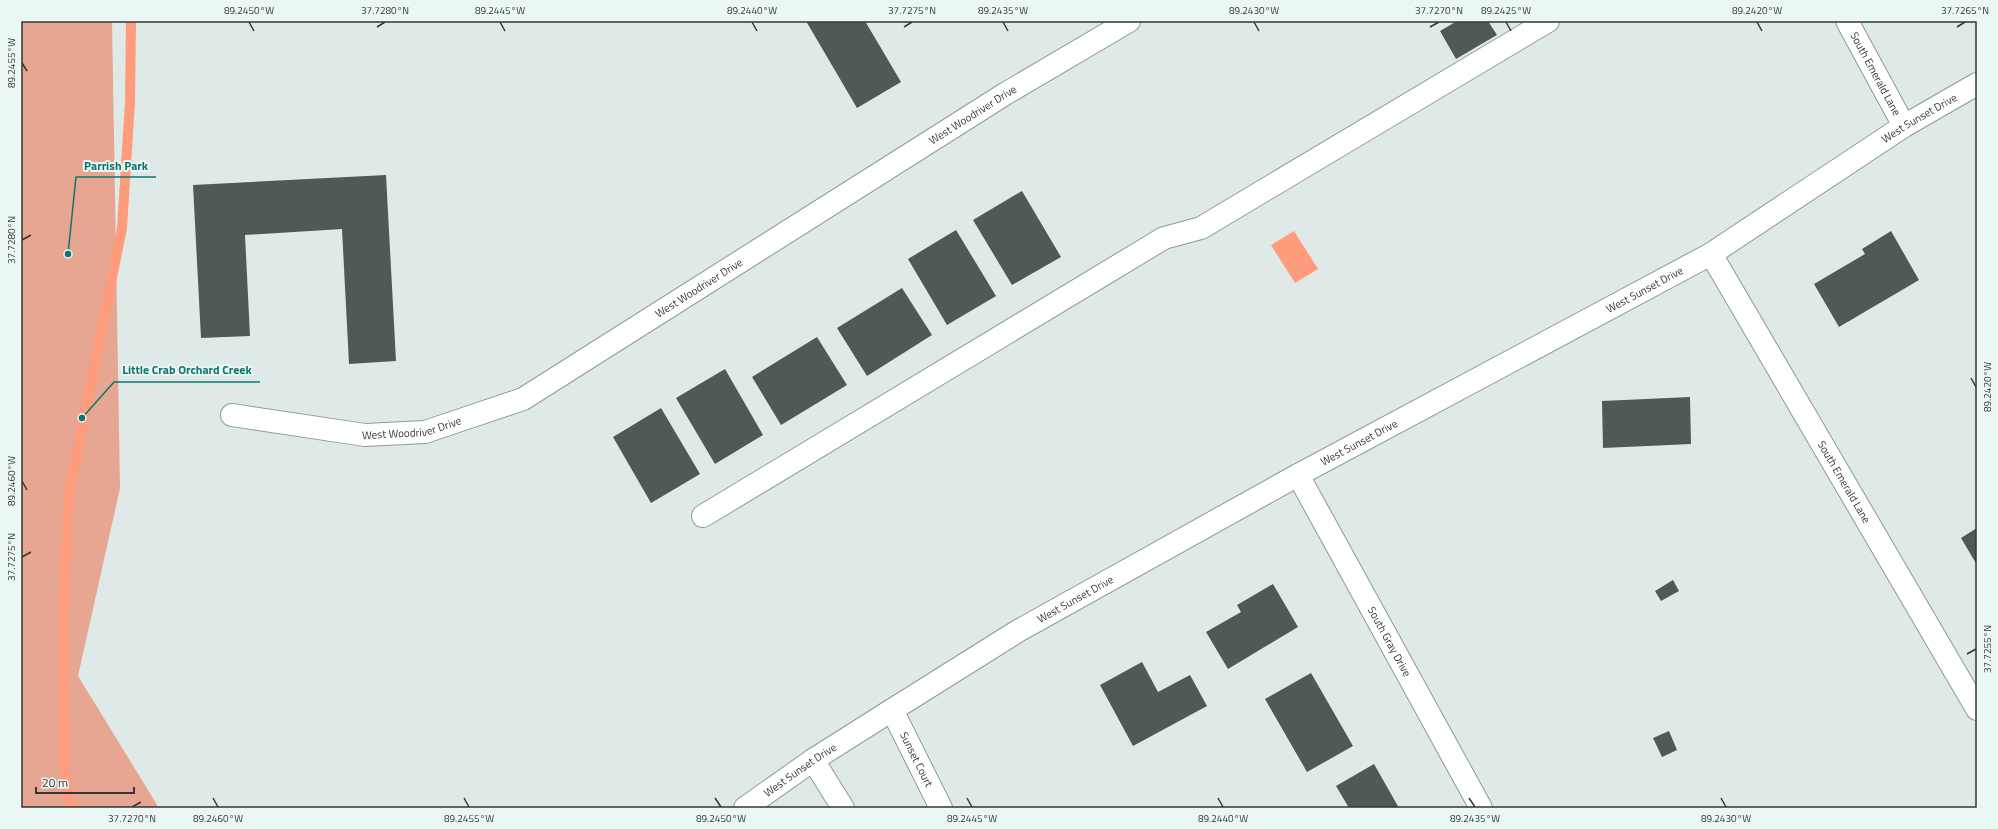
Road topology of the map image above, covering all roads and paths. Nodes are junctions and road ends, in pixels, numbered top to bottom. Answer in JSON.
{"nodes":[{"id":1,"x":1129,"y":21,"type":"edge"},
{"id":2,"x":1548,"y":21,"type":"edge"},
{"id":3,"x":1847,"y":21,"type":"edge"},
{"id":4,"x":1977,"y":84,"type":"edge"},
{"id":5,"x":1904,"y":126,"type":"junction"},
{"id":6,"x":1711,"y":254,"type":"junction"},
{"id":7,"x":232,"y":416,"type":"dead end"},
{"id":8,"x":1298,"y":475,"type":"junction"},
{"id":9,"x":703,"y":516,"type":"dead end"},
{"id":10,"x":1977,"y":709,"type":"edge"},
{"id":11,"x":892,"y":710,"type":"junction"},
{"id":12,"x":813,"y":760,"type":"junction"},
{"id":13,"x":745,"y":808,"type":"edge"},
{"id":14,"x":843,"y":808,"type":"edge"},
{"id":15,"x":941,"y":808,"type":"edge"},
{"id":16,"x":1482,"y":808,"type":"edge"}],
"edges":[{"from":1,"to":7,"type":"street","name":"West Woodriver Drive"},
{"from":2,"to":9,"type":"street"},
{"from":3,"to":5,"type":"street","name":"South Emerald Lane"},
{"from":4,"to":5,"type":"street","name":"West Sunset Drive"},
{"from":5,"to":6,"type":"street","name":"West Sunset Drive"},
{"from":6,"to":8,"type":"street","name":"West Sunset Drive"},
{"from":6,"to":10,"type":"street","name":"South Emerald Lane"},
{"from":8,"to":11,"type":"street","name":"West Sunset Drive"},
{"from":8,"to":16,"type":"street","name":"South Gray Drive"},
{"from":11,"to":12,"type":"street","name":"West Sunset Drive"},
{"from":11,"to":15,"type":"street","name":"Sunset Court"},
{"from":12,"to":13,"type":"street","name":"West Sunset Drive"},
{"from":12,"to":14,"type":"street"}]}
